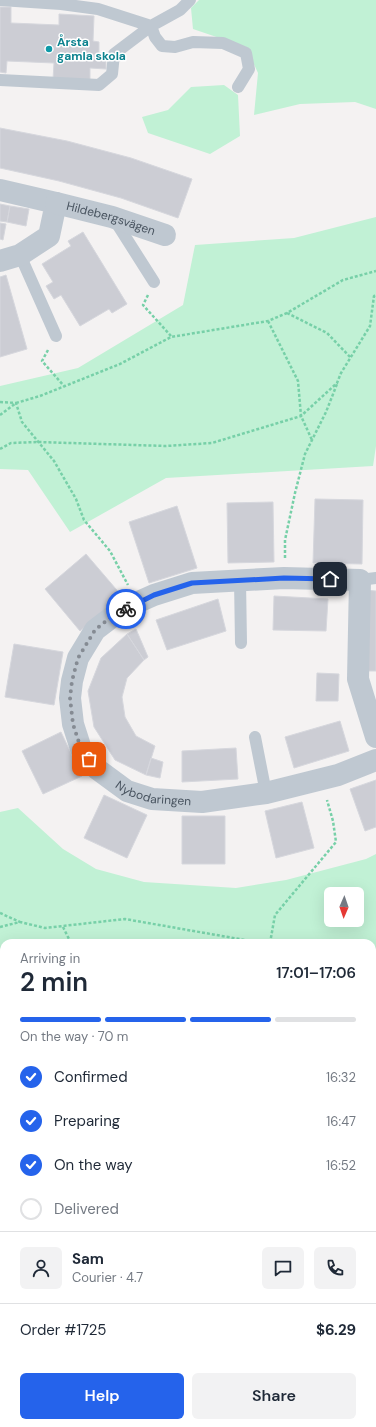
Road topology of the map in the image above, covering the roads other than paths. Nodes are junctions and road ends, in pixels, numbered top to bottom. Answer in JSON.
{"nodes":[{"id":1,"x":0,"y":0,"type":"edge"},
{"id":2,"x":190,"y":0,"type":"edge"},
{"id":3,"x":151,"y":26,"type":"junction"},
{"id":4,"x":0,"y":80,"type":"edge"},
{"id":5,"x":238,"y":87,"type":"dead end"},
{"id":6,"x":0,"y":190,"type":"edge"},
{"id":7,"x":56,"y":203,"type":"junction"},
{"id":8,"x":112,"y":217,"type":"junction"},
{"id":9,"x":165,"y":235,"type":"dead end"},
{"id":10,"x":10,"y":258,"type":"edge"},
{"id":11,"x":154,"y":282,"type":"road end"},
{"id":12,"x":56,"y":336,"type":"road end"},
{"id":13,"x":368,"y":579,"type":"edge"},
{"id":14,"x":240,"y":580,"type":"junction"},
{"id":15,"x":241,"y":643,"type":"dead end"},
{"id":16,"x":255,"y":737,"type":"dead end"},
{"id":17,"x":376,"y":737,"type":"edge"},
{"id":18,"x":376,"y":760,"type":"edge"},
{"id":19,"x":266,"y":793,"type":"junction"}],
"edges":[{"from":1,"to":3,"type":"lane"},
{"from":2,"to":3,"type":"lane"},
{"from":3,"to":4,"type":"lane"},
{"from":3,"to":5,"type":"lane"},
{"from":6,"to":7,"type":"street","name":"Hildebergsvägen"},
{"from":7,"to":8,"type":"street","name":"Hildebergsvägen"},
{"from":7,"to":10,"type":"street","name":"Hildebergsvägen"},
{"from":8,"to":9,"type":"street","name":"Hildebergsvägen"},
{"from":8,"to":11,"type":"lane"},
{"from":10,"to":12,"type":"lane"},
{"from":13,"to":14,"type":"street","name":"Nybodaringen"},
{"from":13,"to":17,"type":"street","name":"Nybodaringen"},
{"from":14,"to":15,"type":"lane"},
{"from":14,"to":19,"type":"street","name":"Nybodaringen"},
{"from":16,"to":19,"type":"lane"},
{"from":18,"to":19,"type":"street","name":"Nybodaringen"}]}
